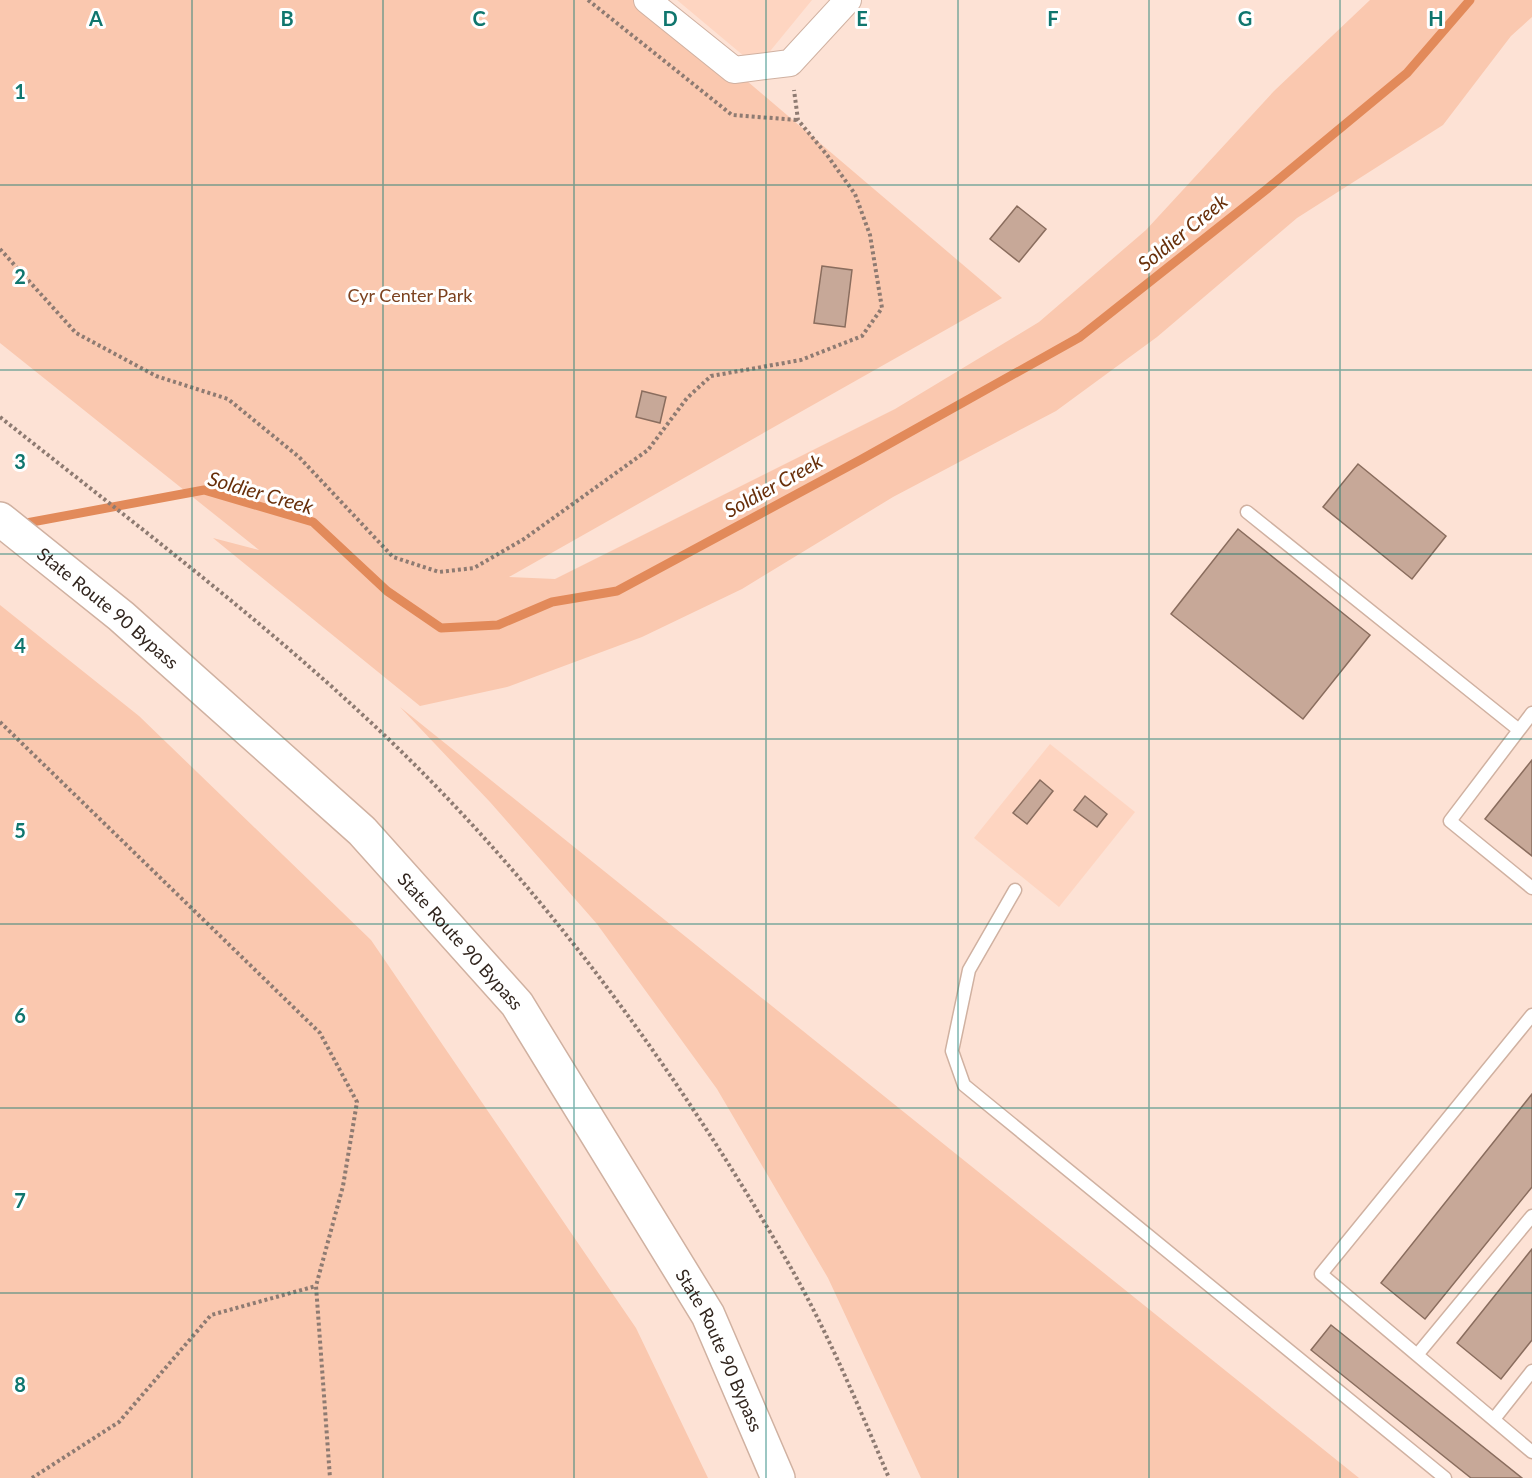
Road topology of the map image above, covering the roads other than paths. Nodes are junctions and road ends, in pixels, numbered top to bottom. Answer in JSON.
{"nodes":[{"id":1,"x":647,"y":0,"type":"edge"},
{"id":2,"x":848,"y":0,"type":"edge"},
{"id":3,"x":1247,"y":512,"type":"dead end"},
{"id":4,"x":0,"y":519,"type":"edge"},
{"id":5,"x":1532,"y":713,"type":"edge"},
{"id":6,"x":1519,"y":730,"type":"junction"},
{"id":7,"x":1532,"y":888,"type":"edge"},
{"id":8,"x":1015,"y":890,"type":"dead end"},
{"id":9,"x":1532,"y":1015,"type":"edge"},
{"id":10,"x":1532,"y":1216,"type":"edge"},
{"id":11,"x":1417,"y":1355,"type":"junction"},
{"id":12,"x":1532,"y":1371,"type":"edge"},
{"id":13,"x":1494,"y":1419,"type":"junction"},
{"id":14,"x":1532,"y":1452,"type":"edge"},
{"id":15,"x":778,"y":1478,"type":"edge"},
{"id":16,"x":1445,"y":1478,"type":"edge"}],
"edges":[{"from":1,"to":2,"type":"street"},
{"from":3,"to":6,"type":"lane"},
{"from":4,"to":15,"type":"highway","name":"State Route 90 Bypass"},
{"from":5,"to":6,"type":"lane"},
{"from":6,"to":7,"type":"lane"},
{"from":8,"to":16,"type":"lane"},
{"from":9,"to":11,"type":"lane"},
{"from":10,"to":11,"type":"lane"},
{"from":11,"to":13,"type":"lane"},
{"from":12,"to":13,"type":"lane"},
{"from":13,"to":14,"type":"lane"}]}
